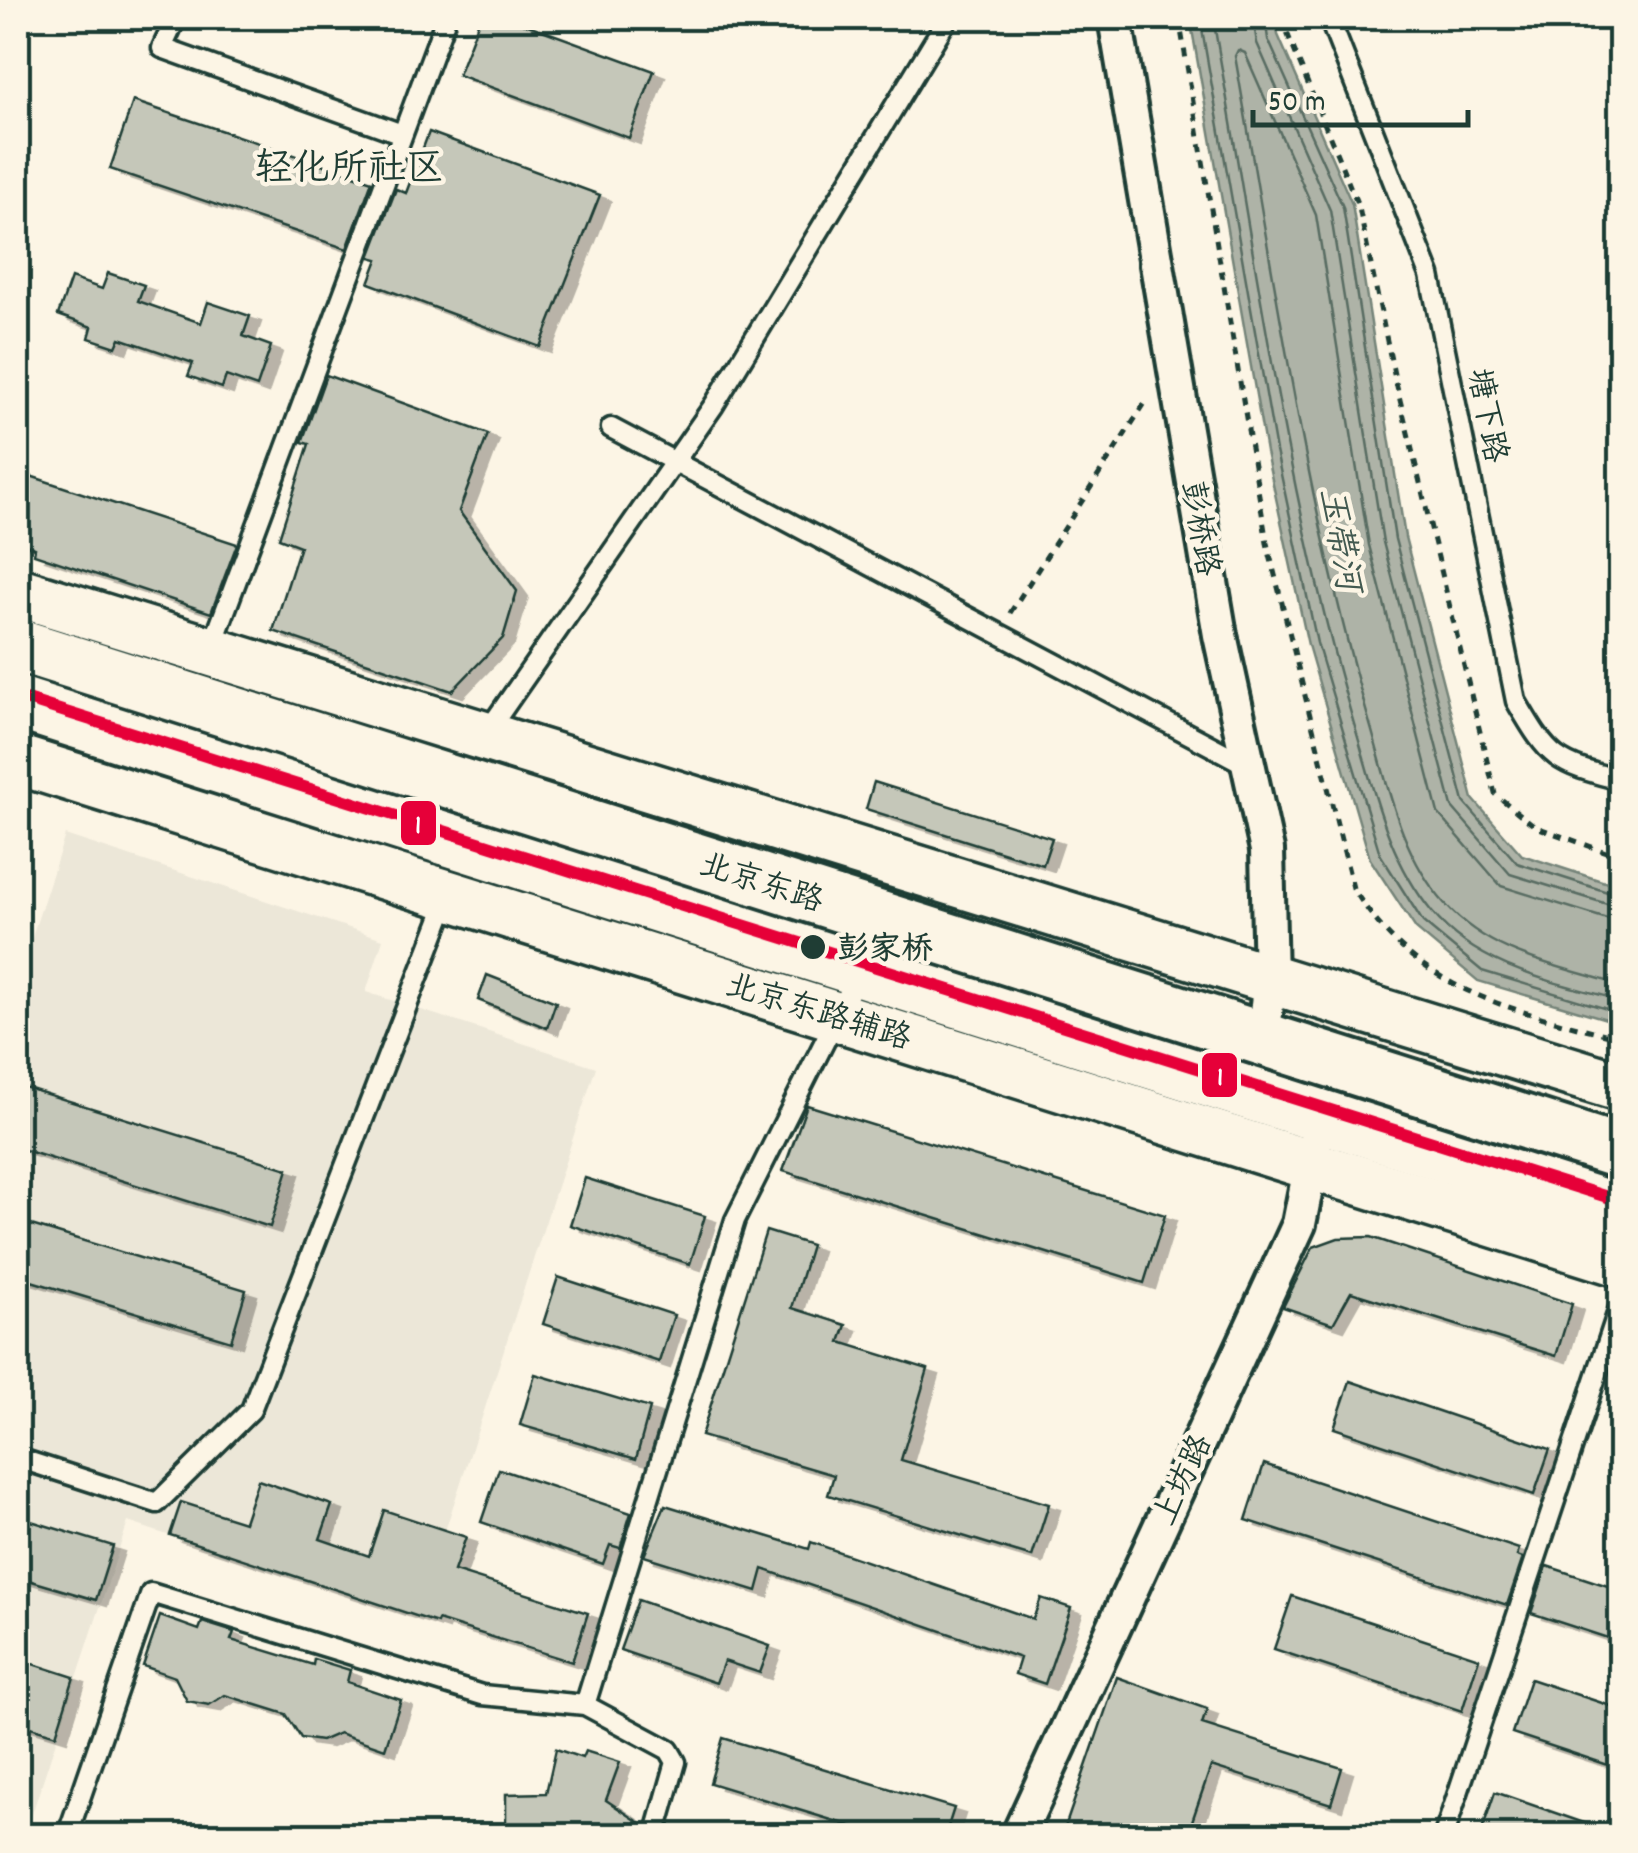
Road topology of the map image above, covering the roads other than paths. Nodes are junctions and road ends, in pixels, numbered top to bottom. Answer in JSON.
{"nodes":[{"id":1,"x":176,"y":18,"type":"edge"},
{"id":2,"x":446,"y":18,"type":"edge"},
{"id":3,"x":948,"y":18,"type":"edge"},
{"id":4,"x":1116,"y":18,"type":"edge"},
{"id":5,"x":1329,"y":18,"type":"edge"},
{"id":6,"x":402,"y":134,"type":"junction"},
{"id":7,"x":612,"y":428,"type":"dead end"},
{"id":8,"x":674,"y":462,"type":"junction"},
{"id":9,"x":18,"y":592,"type":"edge"},
{"id":10,"x":18,"y":645,"type":"edge"},
{"id":11,"x":200,"y":676,"type":"junction"},
{"id":12,"x":18,"y":703,"type":"edge"},
{"id":13,"x":484,"y":737,"type":"junction"},
{"id":14,"x":18,"y":760,"type":"edge"},
{"id":15,"x":1248,"y":766,"type":"junction"},
{"id":16,"x":1620,"y":780,"type":"edge"},
{"id":17,"x":459,"y":870,"type":"junction"},
{"id":18,"x":861,"y":968,"type":"junction"},
{"id":19,"x":1270,"y":979,"type":"junction"},
{"id":20,"x":837,"y":1016,"type":"junction"},
{"id":21,"x":1263,"y":1039,"type":"junction"},
{"id":22,"x":1620,"y":1087,"type":"edge"},
{"id":23,"x":1315,"y":1140,"type":"junction"},
{"id":24,"x":1620,"y":1152,"type":"edge"},
{"id":25,"x":1620,"y":1211,"type":"edge"},
{"id":26,"x":1620,"y":1262,"type":"edge"},
{"id":27,"x":1620,"y":1306,"type":"edge"},
{"id":28,"x":18,"y":1458,"type":"edge"},
{"id":29,"x":585,"y":1706,"type":"junction"},
{"id":30,"x":1444,"y":1832,"type":"dead end"},
{"id":31,"x":67,"y":1836,"type":"edge"},
{"id":32,"x":655,"y":1836,"type":"edge"},
{"id":33,"x":1018,"y":1836,"type":"edge"}],
"edges":[{"from":1,"to":6,"type":"lane"},
{"from":2,"to":6,"type":"lane"},
{"from":3,"to":8,"type":"lane"},
{"from":4,"to":15,"type":"street","name":"彭桥路"},
{"from":5,"to":16,"type":"lane","name":"塘下路"},
{"from":6,"to":11,"type":"lane"},
{"from":7,"to":8,"type":"lane"},
{"from":8,"to":13,"type":"lane"},
{"from":8,"to":15,"type":"lane"},
{"from":9,"to":11,"type":"main road"},
{"from":10,"to":11,"type":"main road","name":"北京东路"},
{"from":11,"to":13,"type":"main road"},
{"from":11,"to":21,"type":"main road","name":"北京东路"},
{"from":12,"to":17,"type":"main road","name":"北京东路"},
{"from":13,"to":19,"type":"main road"},
{"from":14,"to":17,"type":"main road","name":"北京东路辅路"},
{"from":15,"to":19,"type":"street","name":"彭桥路"},
{"from":17,"to":18,"type":"main road","name":"北京东路"},
{"from":17,"to":20,"type":"main road","name":"北京东路辅路"},
{"from":17,"to":28,"type":"lane"},
{"from":18,"to":20,"type":"lane"},
{"from":18,"to":23,"type":"main road","name":"北京东路"},
{"from":19,"to":21,"type":"street","name":"彭桥路"},
{"from":19,"to":22,"type":"main road"},
{"from":20,"to":23,"type":"main road","name":"北京东路辅路"},
{"from":20,"to":29,"type":"lane"},
{"from":21,"to":24,"type":"main road","name":"北京东路"},
{"from":23,"to":25,"type":"main road","name":"北京东路"},
{"from":23,"to":26,"type":"main road","name":"北京东路辅路"},
{"from":23,"to":33,"type":"street","name":"上坊路"},
{"from":27,"to":30,"type":"lane"},
{"from":29,"to":31,"type":"lane"},
{"from":29,"to":32,"type":"lane"}]}
